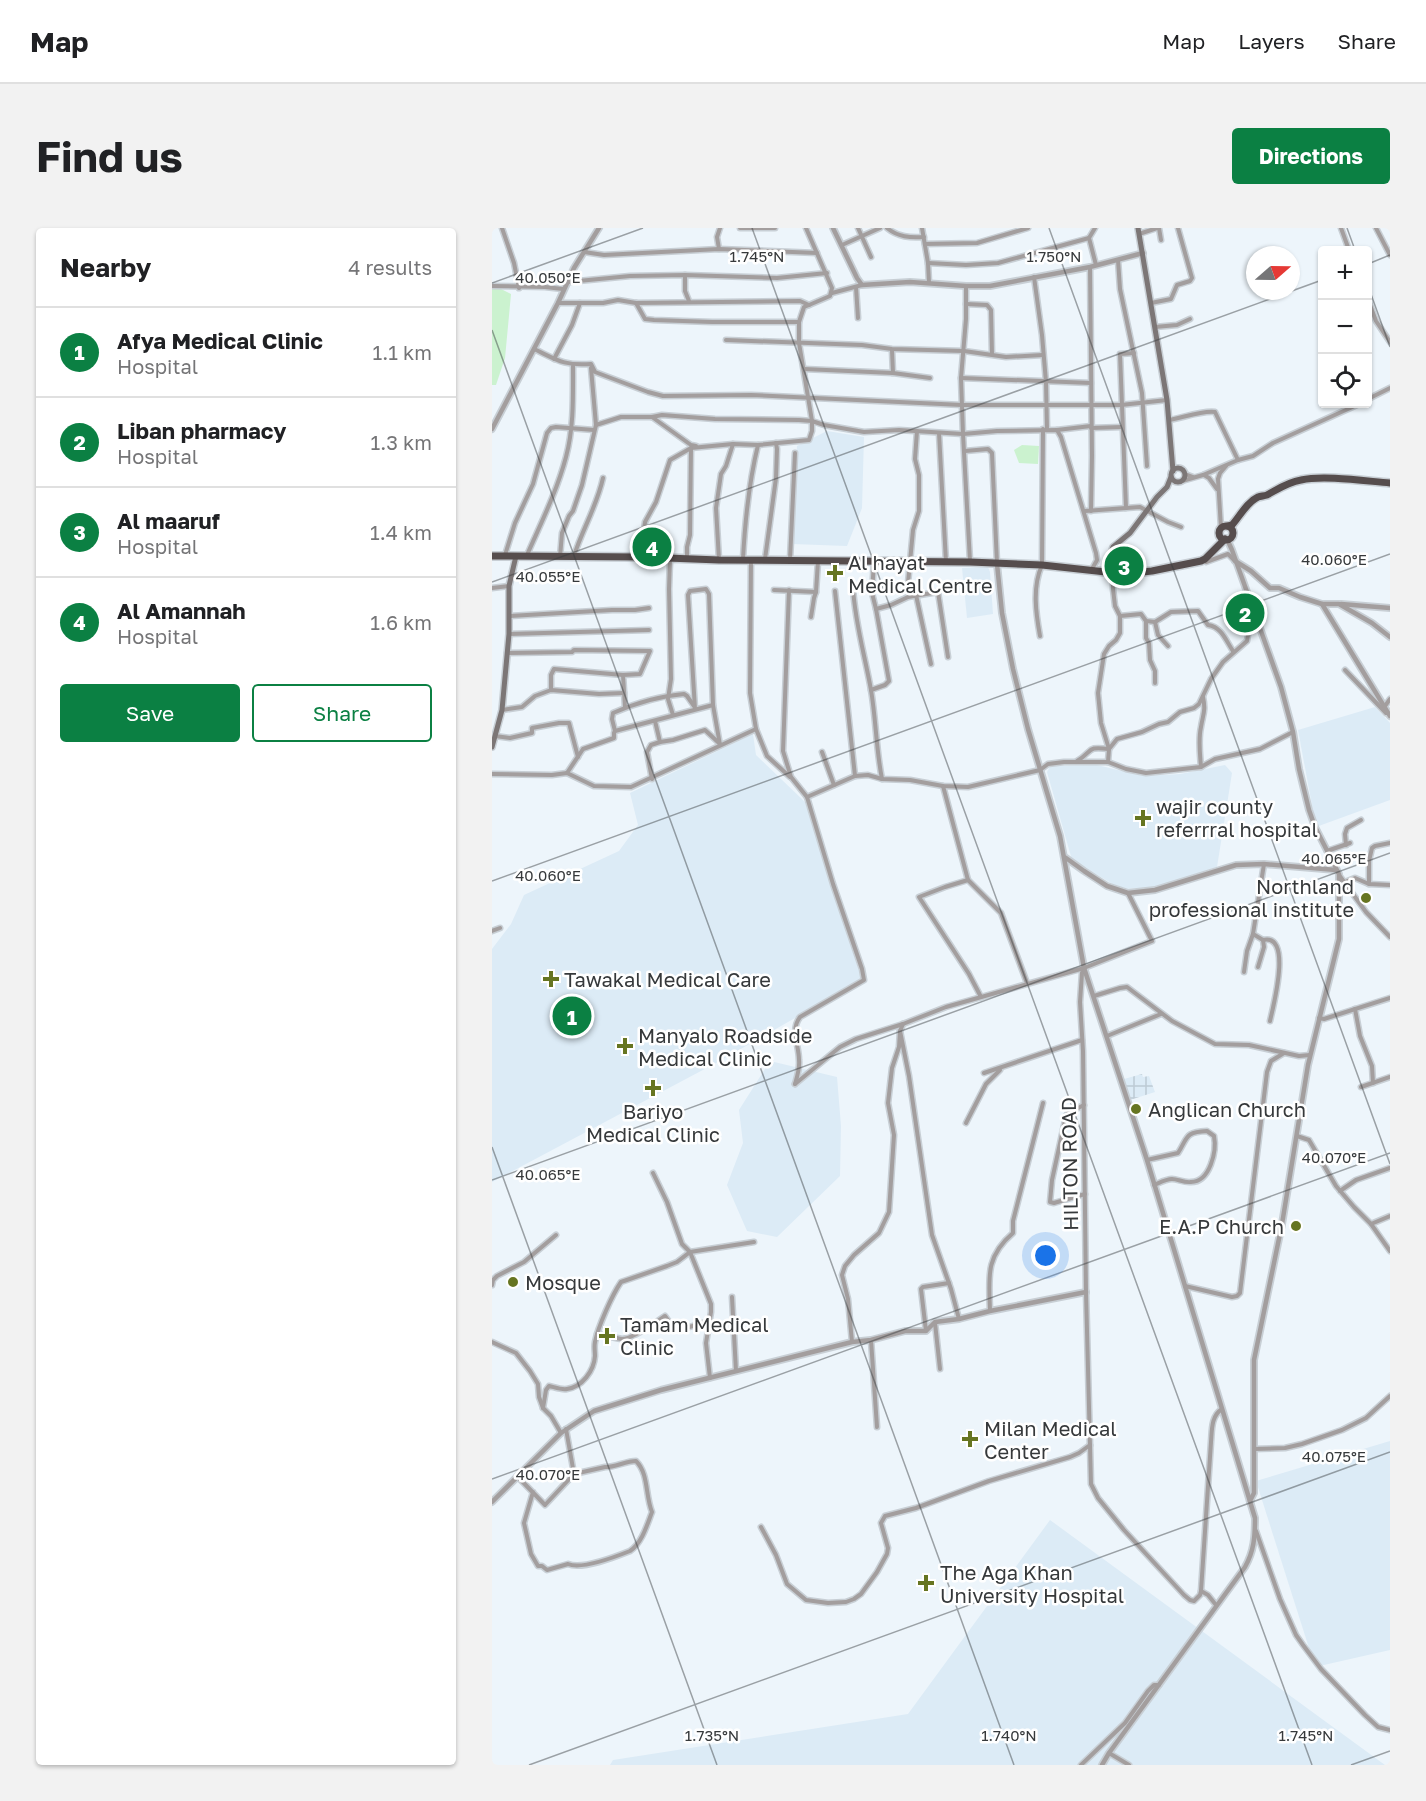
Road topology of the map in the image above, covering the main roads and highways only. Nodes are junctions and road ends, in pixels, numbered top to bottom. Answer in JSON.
{"nodes":[{"id":1,"x":1138,"y":231,"type":"edge"},
{"id":2,"x":1172,"y":457,"type":"junction"},
{"id":3,"x":1183,"y":472,"type":"junction"},
{"id":4,"x":1172,"y":474,"type":"junction"},
{"id":5,"x":1180,"y":482,"type":"junction"},
{"id":6,"x":1390,"y":483,"type":"edge"},
{"id":7,"x":1167,"y":487,"type":"junction"},
{"id":8,"x":492,"y":556,"type":"edge"},
{"id":9,"x":516,"y":556,"type":"junction"},
{"id":10,"x":1109,"y":573,"type":"junction"},
{"id":11,"x":492,"y":747,"type":"edge"}],
"edges":[{"from":1,"to":2,"type":"main road"},
{"from":2,"to":3,"type":"main road"},
{"from":2,"to":4,"type":"main road"},
{"from":3,"to":4,"type":"main road"},
{"from":3,"to":5,"type":"main road"},
{"from":4,"to":5,"type":"main road"},
{"from":4,"to":7,"type":"main road"},
{"from":5,"to":7,"type":"main road"},
{"from":6,"to":10,"type":"highway"},
{"from":7,"to":10,"type":"main road"},
{"from":8,"to":9,"type":"highway"},
{"from":9,"to":10,"type":"highway"},
{"from":9,"to":11,"type":"main road"}]}
